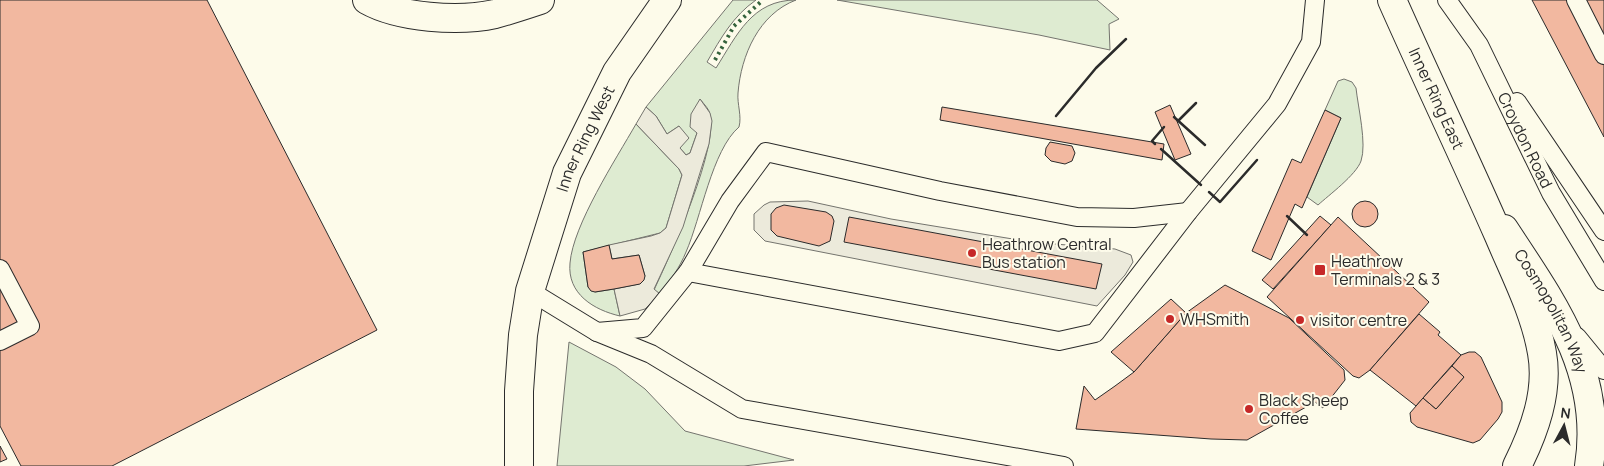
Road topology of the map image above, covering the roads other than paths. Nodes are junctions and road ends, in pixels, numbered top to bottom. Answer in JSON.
{"nodes":[{"id":1,"x":367,"y":0,"type":"edge"},
{"id":2,"x":540,"y":0,"type":"edge"},
{"id":3,"x":667,"y":0,"type":"edge"},
{"id":4,"x":1315,"y":0,"type":"edge"},
{"id":5,"x":1392,"y":0,"type":"edge"},
{"id":6,"x":1447,"y":0,"type":"edge"},
{"id":7,"x":1576,"y":0,"type":"edge"},
{"id":8,"x":427,"y":9,"type":"edge"},
{"id":9,"x":1479,"y":46,"type":"junction"},
{"id":10,"x":1604,"y":55,"type":"edge"},
{"id":11,"x":1481,"y":195,"type":"junction"},
{"id":12,"x":1188,"y":212,"type":"junction"},
{"id":13,"x":1604,"y":231,"type":"edge"},
{"id":14,"x":0,"y":269,"type":"edge"},
{"id":15,"x":688,"y":272,"type":"junction"},
{"id":16,"x":1604,"y":281,"type":"edge"},
{"id":17,"x":530,"y":291,"type":"junction"},
{"id":18,"x":1568,"y":325,"type":"junction"},
{"id":19,"x":597,"y":332,"type":"junction"},
{"id":20,"x":0,"y":341,"type":"edge"},
{"id":21,"x":1604,"y":370,"type":"edge"},
{"id":22,"x":519,"y":391,"type":"junction"},
{"id":23,"x":514,"y":466,"type":"edge"},
{"id":24,"x":520,"y":466,"type":"edge"},
{"id":25,"x":1064,"y":466,"type":"edge"},
{"id":26,"x":1517,"y":466,"type":"edge"},
{"id":27,"x":1589,"y":466,"type":"edge"}],
"edges":[{"from":1,"to":8,"type":"street"},
{"from":2,"to":8,"type":"street"},
{"from":3,"to":17,"type":"street","name":"Inner Ring West"},
{"from":4,"to":12,"type":"lane"},
{"from":5,"to":11,"type":"street","name":"Inner Ring East"},
{"from":6,"to":9,"type":"lane","name":"Croydon Road"},
{"from":7,"to":10,"type":"lane"},
{"from":9,"to":13,"type":"lane"},
{"from":9,"to":16,"type":"lane","name":"Croydon Road"},
{"from":11,"to":18,"type":"street","name":"Cosmopolitan Way"},
{"from":11,"to":26,"type":"street"},
{"from":12,"to":15,"type":"lane"},
{"from":12,"to":15,"type":"lane"},
{"from":14,"to":20,"type":"lane"},
{"from":15,"to":19,"type":"lane"},
{"from":17,"to":19,"type":"lane"},
{"from":17,"to":22,"type":"street","name":"Inner Ring West"},
{"from":18,"to":21,"type":"lane"},
{"from":18,"to":27,"type":"street","name":"Cosmopolitan Way"},
{"from":19,"to":25,"type":"lane"},
{"from":22,"to":23,"type":"lane"},
{"from":22,"to":24,"type":"street","name":"Inner Ring West"}]}
